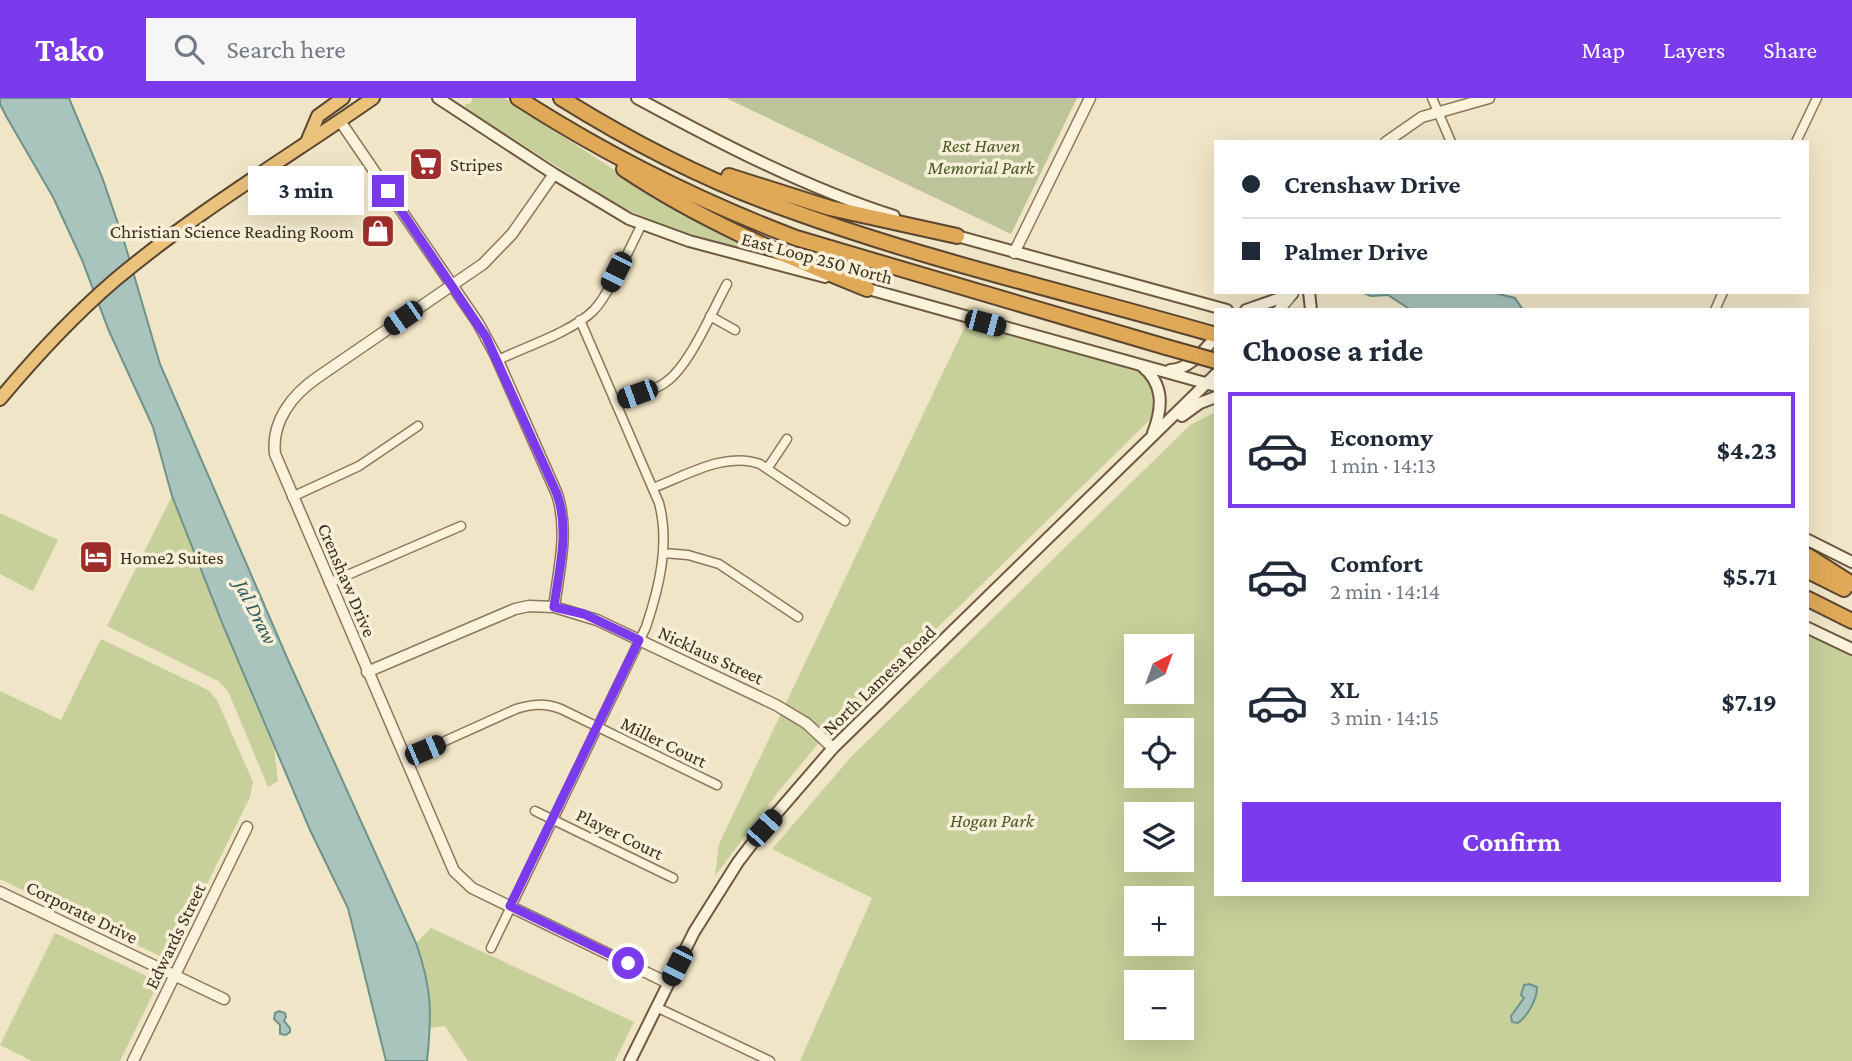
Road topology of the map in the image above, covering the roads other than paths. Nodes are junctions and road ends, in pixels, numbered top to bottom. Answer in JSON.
{"nodes":[{"id":1,"x":343,"y":98,"type":"edge"},
{"id":2,"x":373,"y":98,"type":"edge"},
{"id":3,"x":438,"y":98,"type":"edge"},
{"id":4,"x":518,"y":98,"type":"edge"},
{"id":5,"x":637,"y":98,"type":"edge"},
{"id":6,"x":1090,"y":98,"type":"edge"},
{"id":7,"x":1432,"y":98,"type":"edge"},
{"id":8,"x":1489,"y":98,"type":"edge"},
{"id":9,"x":1817,"y":98,"type":"edge"},
{"id":10,"x":447,"y":102,"type":"edge"},
{"id":11,"x":567,"y":102,"type":"edge"},
{"id":12,"x":1437,"y":112,"type":"junction"},
{"id":13,"x":548,"y":118,"type":"junction"},
{"id":14,"x":340,"y":121,"type":"junction"},
{"id":15,"x":1389,"y":140,"type":"edge"},
{"id":16,"x":1450,"y":140,"type":"edge"},
{"id":17,"x":1797,"y":140,"type":"edge"},
{"id":18,"x":307,"y":143,"type":"junction"},
{"id":19,"x":554,"y":174,"type":"junction"},
{"id":20,"x":642,"y":224,"type":"junction"},
{"id":21,"x":957,"y":236,"type":"junction"},
{"id":22,"x":1014,"y":253,"type":"junction"},
{"id":23,"x":727,"y":284,"type":"dead end"},
{"id":24,"x":452,"y":285,"type":"junction"},
{"id":25,"x":867,"y":289,"type":"junction"},
{"id":26,"x":1290,"y":294,"type":"edge"},
{"id":27,"x":1292,"y":294,"type":"edge"},
{"id":28,"x":1204,"y":304,"type":"junction"},
{"id":29,"x":1219,"y":308,"type":"edge"},
{"id":30,"x":1252,"y":308,"type":"edge"},
{"id":31,"x":1281,"y":308,"type":"edge"},
{"id":32,"x":1214,"y":312,"type":"edge"},
{"id":33,"x":710,"y":316,"type":"junction"},
{"id":34,"x":580,"y":320,"type":"junction"},
{"id":35,"x":735,"y":330,"type":"dead end"},
{"id":36,"x":1214,"y":335,"type":"edge"},
{"id":37,"x":1214,"y":338,"type":"edge"},
{"id":38,"x":498,"y":360,"type":"junction"},
{"id":39,"x":1214,"y":360,"type":"edge"},
{"id":40,"x":1140,"y":364,"type":"junction"},
{"id":41,"x":1212,"y":384,"type":"edge"},
{"id":42,"x":1214,"y":398,"type":"edge"},
{"id":43,"x":0,"y":399,"type":"edge"},
{"id":44,"x":615,"y":402,"type":"junction"},
{"id":45,"x":418,"y":426,"type":"dead end"},
{"id":46,"x":1152,"y":438,"type":"junction"},
{"id":47,"x":787,"y":439,"type":"dead end"},
{"id":48,"x":767,"y":469,"type":"junction"},
{"id":49,"x":653,"y":488,"type":"junction"},
{"id":50,"x":292,"y":497,"type":"junction"},
{"id":51,"x":845,"y":521,"type":"dead end"},
{"id":52,"x":461,"y":526,"type":"dead end"},
{"id":53,"x":1809,"y":541,"type":"edge"},
{"id":54,"x":663,"y":553,"type":"junction"},
{"id":55,"x":1809,"y":557,"type":"edge"},
{"id":56,"x":1852,"y":562,"type":"edge"},
{"id":57,"x":1809,"y":571,"type":"edge"},
{"id":58,"x":329,"y":583,"type":"junction"},
{"id":59,"x":1852,"y":584,"type":"edge"},
{"id":60,"x":1852,"y":592,"type":"edge"},
{"id":61,"x":1809,"y":600,"type":"edge"},
{"id":62,"x":554,"y":607,"type":"junction"},
{"id":63,"x":799,"y":617,"type":"dead end"},
{"id":64,"x":1852,"y":621,"type":"edge"},
{"id":65,"x":1809,"y":628,"type":"edge"},
{"id":66,"x":639,"y":640,"type":"junction"},
{"id":67,"x":1852,"y":649,"type":"edge"},
{"id":68,"x":367,"y":672,"type":"junction"},
{"id":69,"x":597,"y":727,"type":"junction"},
{"id":70,"x":833,"y":748,"type":"junction"},
{"id":71,"x":405,"y":759,"type":"junction"},
{"id":72,"x":717,"y":785,"type":"dead end"},
{"id":73,"x":535,"y":811,"type":"dead end"},
{"id":74,"x":553,"y":819,"type":"junction"},
{"id":75,"x":247,"y":827,"type":"dead end"},
{"id":76,"x":673,"y":878,"type":"dead end"},
{"id":77,"x":0,"y":892,"type":"edge"},
{"id":78,"x":510,"y":906,"type":"junction"},
{"id":79,"x":491,"y":948,"type":"dead end"},
{"id":80,"x":175,"y":976,"type":"junction"},
{"id":81,"x":668,"y":983,"type":"junction"},
{"id":82,"x":224,"y":999,"type":"dead end"},
{"id":83,"x":656,"y":1007,"type":"junction"},
{"id":84,"x":133,"y":1061,"type":"edge"},
{"id":85,"x":630,"y":1061,"type":"edge"},
{"id":86,"x":770,"y":1061,"type":"edge"}],
"edges":[{"from":1,"to":18,"type":"highway"},
{"from":2,"to":14,"type":"highway"},
{"from":3,"to":10,"type":"main road","name":"East Loop 250 North"},
{"from":4,"to":13,"type":"highway"},
{"from":5,"to":21,"type":"main road"},
{"from":6,"to":22,"type":"street"},
{"from":7,"to":12,"type":"street"},
{"from":8,"to":12,"type":"street"},
{"from":9,"to":17,"type":"street"},
{"from":10,"to":19,"type":"main road","name":"East Loop 250 North"},
{"from":11,"to":21,"type":"highway"},
{"from":11,"to":36,"type":"highway"},
{"from":12,"to":15,"type":"street"},
{"from":12,"to":16,"type":"street"},
{"from":13,"to":25,"type":"highway"},
{"from":13,"to":39,"type":"highway","bridge":true},
{"from":14,"to":18,"type":"highway"},
{"from":14,"to":24,"type":"street"},
{"from":18,"to":43,"type":"highway"},
{"from":19,"to":20,"type":"main road","name":"East Loop 250 North"},
{"from":19,"to":24,"type":"street","name":"Crenshaw Drive"},
{"from":20,"to":25,"type":"main road","name":"East Loop 250 North"},
{"from":20,"to":34,"type":"street"},
{"from":21,"to":22,"type":"main road"},
{"from":22,"to":28,"type":"main road"},
{"from":23,"to":33,"type":"street"},
{"from":24,"to":38,"type":"street"},
{"from":24,"to":50,"type":"street","name":"Crenshaw Drive"},
{"from":25,"to":40,"type":"main road","name":"East Loop 250 North"},
{"from":26,"to":30,"type":"main road"},
{"from":27,"to":31,"type":"street"},
{"from":28,"to":29,"type":"main road"},
{"from":28,"to":32,"type":"main road"},
{"from":33,"to":35,"type":"street"},
{"from":33,"to":44,"type":"street"},
{"from":34,"to":38,"type":"street"},
{"from":34,"to":44,"type":"street"},
{"from":37,"to":40,"type":"main road"},
{"from":38,"to":62,"type":"street"},
{"from":40,"to":41,"type":"main road","name":"East Loop 250 North"},
{"from":40,"to":46,"type":"main road"},
{"from":41,"to":46,"type":"main road","name":"North Lamesa Road"},
{"from":42,"to":46,"type":"main road"},
{"from":44,"to":49,"type":"street"},
{"from":45,"to":50,"type":"street"},
{"from":46,"to":70,"type":"main road","name":"North Lamesa Road"},
{"from":47,"to":48,"type":"street"},
{"from":48,"to":49,"type":"street"},
{"from":48,"to":51,"type":"street"},
{"from":49,"to":54,"type":"street"},
{"from":50,"to":58,"type":"street","name":"Crenshaw Drive"},
{"from":52,"to":58,"type":"street"},
{"from":53,"to":56,"type":"main road"},
{"from":54,"to":63,"type":"street"},
{"from":54,"to":66,"type":"street"},
{"from":55,"to":59,"type":"highway"},
{"from":57,"to":60,"type":"highway"},
{"from":58,"to":68,"type":"street","name":"Crenshaw Drive"},
{"from":61,"to":64,"type":"highway"},
{"from":62,"to":66,"type":"street","name":"Nicklaus Street"},
{"from":62,"to":68,"type":"street","name":"Nicklaus Street"},
{"from":65,"to":67,"type":"main road"},
{"from":66,"to":69,"type":"street"},
{"from":66,"to":70,"type":"street","name":"Nicklaus Street"},
{"from":68,"to":71,"type":"street","name":"Crenshaw Drive"},
{"from":69,"to":71,"type":"street","name":"Miller Court"},
{"from":69,"to":72,"type":"street","name":"Miller Court"},
{"from":69,"to":74,"type":"street"},
{"from":70,"to":81,"type":"main road","name":"North Lamesa Road"},
{"from":71,"to":78,"type":"street","name":"Crenshaw Drive"},
{"from":73,"to":74,"type":"street","name":"Player Court"},
{"from":74,"to":76,"type":"street","name":"Player Court"},
{"from":74,"to":78,"type":"street"},
{"from":75,"to":80,"type":"street","name":"Edwards Street"},
{"from":77,"to":80,"type":"street","name":"Corporate Drive"},
{"from":78,"to":79,"type":"street"},
{"from":78,"to":81,"type":"street","name":"Crenshaw Drive"},
{"from":80,"to":82,"type":"street","name":"Corporate Drive"},
{"from":80,"to":84,"type":"street","name":"Edwards Street"},
{"from":81,"to":83,"type":"main road","name":"North Lamesa Road"},
{"from":83,"to":85,"type":"main road","name":"North Lamesa Road"},
{"from":83,"to":86,"type":"street"}]}
